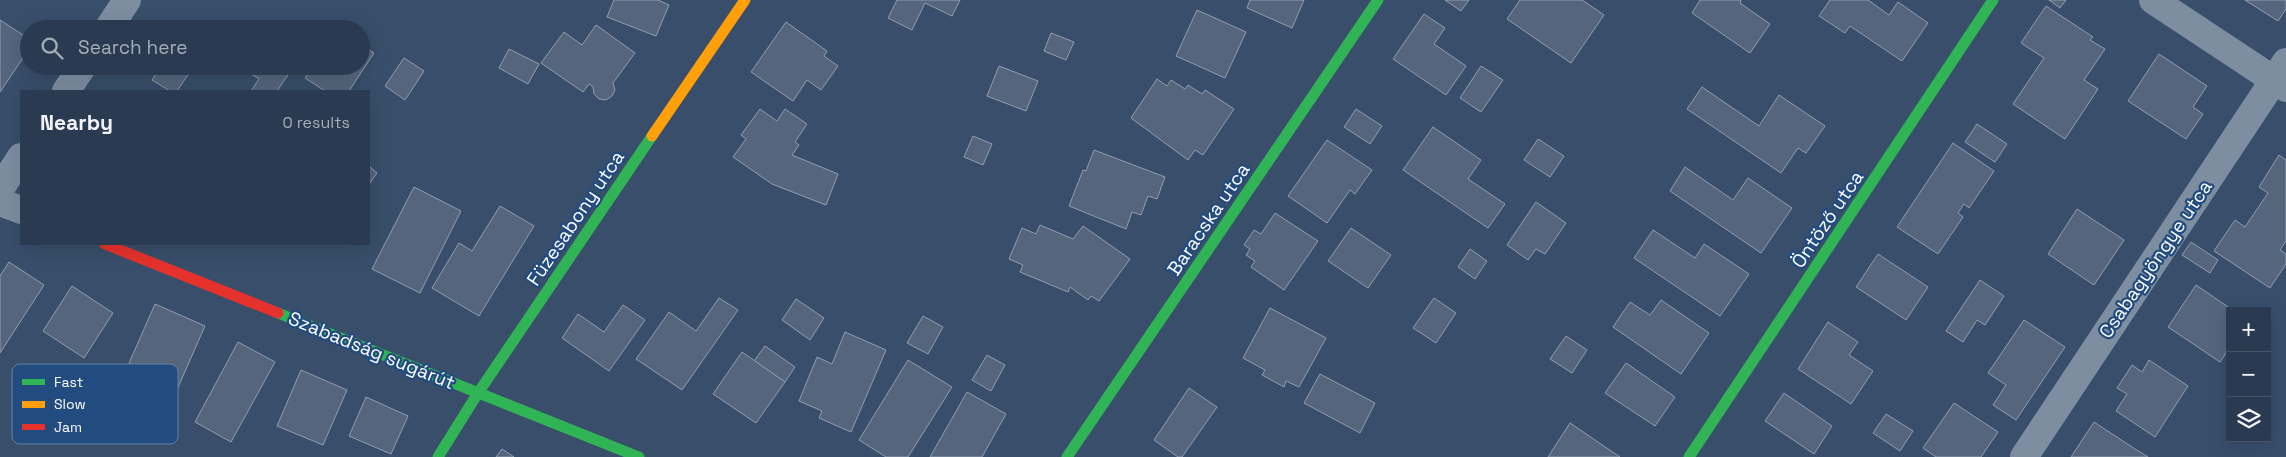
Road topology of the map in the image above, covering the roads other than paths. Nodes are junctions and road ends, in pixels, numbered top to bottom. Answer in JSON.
{"nodes":[{"id":1,"x":127,"y":0,"type":"edge"},
{"id":2,"x":744,"y":0,"type":"edge"},
{"id":3,"x":1378,"y":0,"type":"edge"},
{"id":4,"x":1994,"y":0,"type":"edge"},
{"id":5,"x":2153,"y":0,"type":"edge"},
{"id":6,"x":114,"y":20,"type":"edge"},
{"id":7,"x":77,"y":75,"type":"edge"},
{"id":8,"x":2282,"y":77,"type":"edge"},
{"id":9,"x":67,"y":90,"type":"edge"},
{"id":10,"x":20,"y":159,"type":"edge"},
{"id":11,"x":0,"y":189,"type":"edge"},
{"id":12,"x":0,"y":202,"type":"edge"},
{"id":13,"x":20,"y":210,"type":"edge"},
{"id":14,"x":108,"y":245,"type":"edge"},
{"id":15,"x":478,"y":393,"type":"junction"},
{"id":16,"x":438,"y":457,"type":"edge"},
{"id":17,"x":639,"y":457,"type":"edge"},
{"id":18,"x":1067,"y":457,"type":"edge"},
{"id":19,"x":1689,"y":457,"type":"edge"},
{"id":20,"x":2024,"y":457,"type":"edge"}],
"edges":[{"from":1,"to":6,"type":"street"},
{"from":2,"to":15,"type":"street","name":"Füzesabony utca"},
{"from":3,"to":18,"type":"street","name":"Baracska utca"},
{"from":4,"to":19,"type":"street","name":"Öntöző utca"},
{"from":5,"to":8,"type":"street"},
{"from":7,"to":9,"type":"street"},
{"from":8,"to":20,"type":"street","name":"Csabagyöngye utca"},
{"from":10,"to":11,"type":"street"},
{"from":12,"to":13,"type":"street"},
{"from":14,"to":15,"type":"street","name":"Szabadság sugárút"},
{"from":15,"to":16,"type":"street","name":"Füzesabony utca"},
{"from":15,"to":17,"type":"street","name":"Szabadság sugárút"}]}
